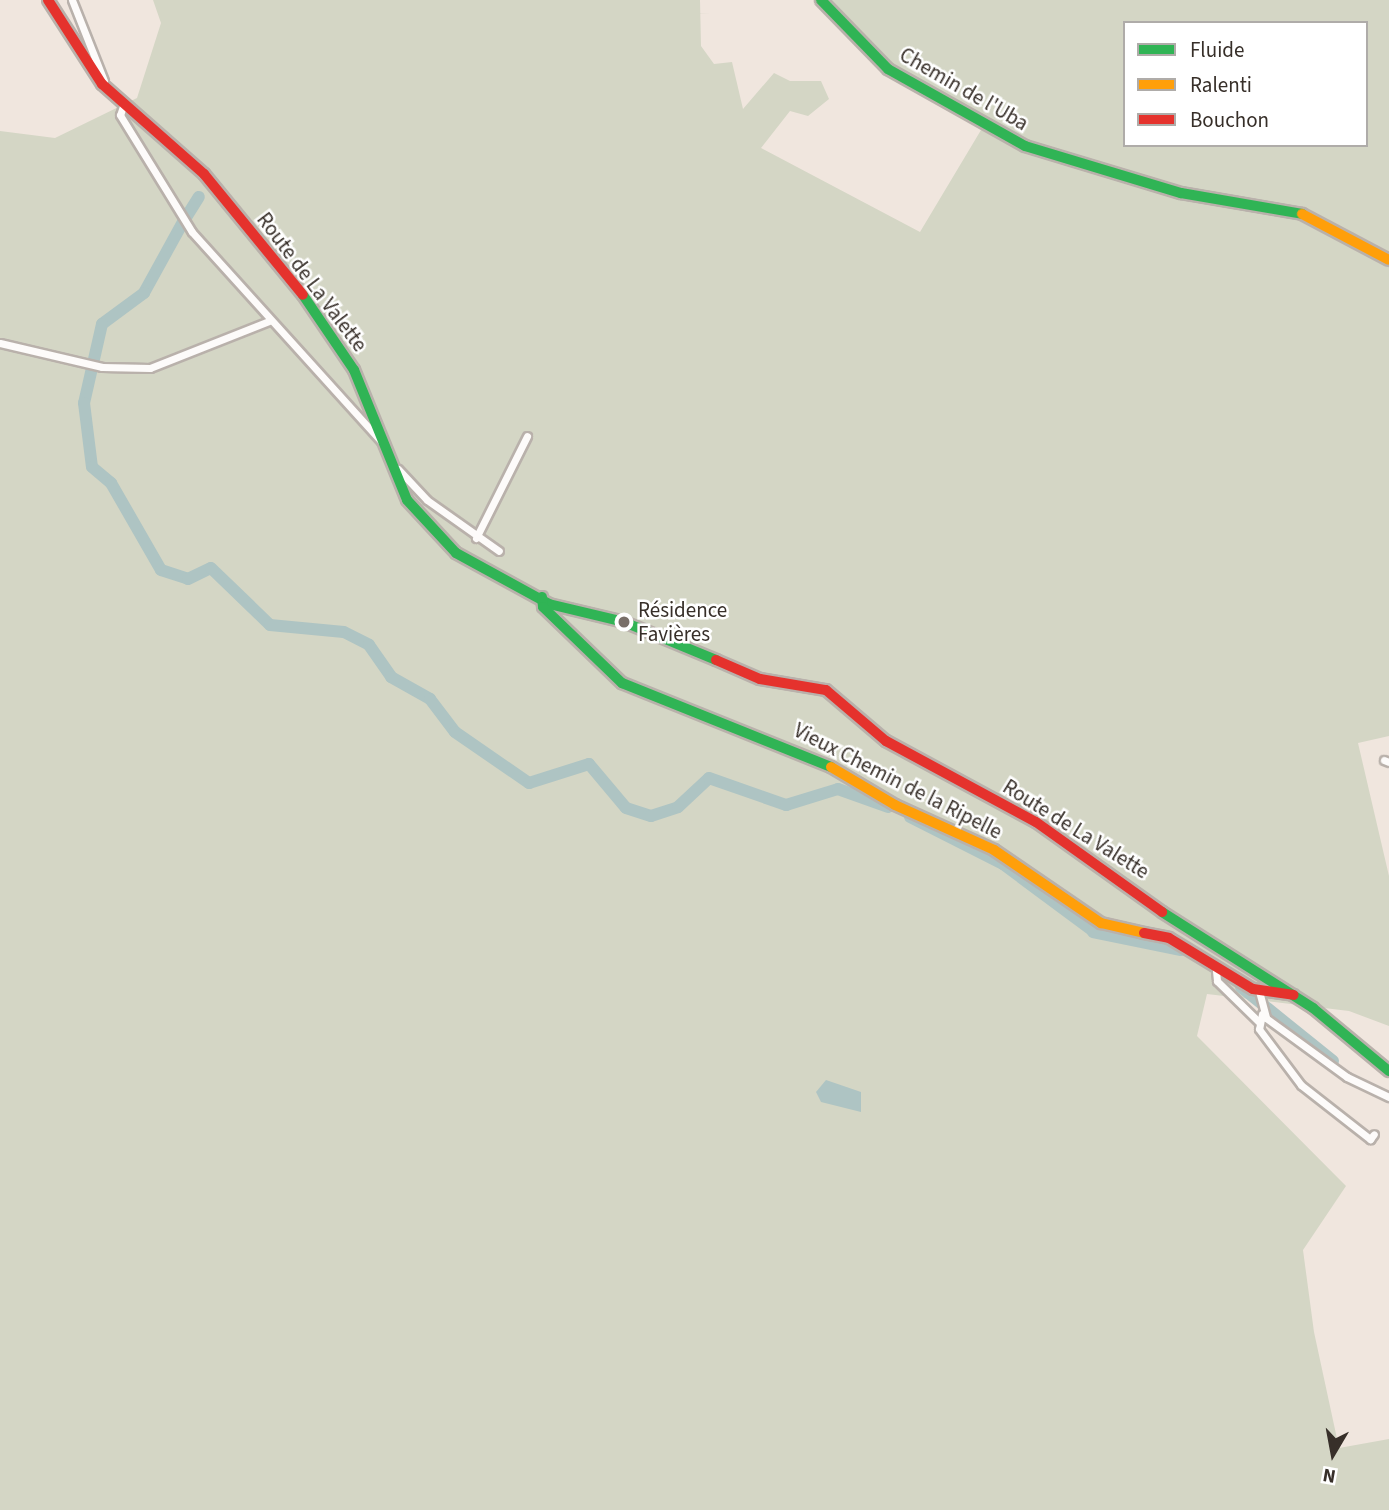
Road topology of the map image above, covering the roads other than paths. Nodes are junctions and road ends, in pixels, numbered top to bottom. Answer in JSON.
{"nodes":[{"id":1,"x":48,"y":0,"type":"edge"},
{"id":2,"x":72,"y":0,"type":"edge"},
{"id":3,"x":821,"y":0,"type":"edge"},
{"id":4,"x":102,"y":84,"type":"junction"},
{"id":5,"x":123,"y":106,"type":"junction"},
{"id":6,"x":1389,"y":260,"type":"edge"},
{"id":7,"x":269,"y":321,"type":"junction"},
{"id":8,"x":0,"y":342,"type":"edge"},
{"id":9,"x":527,"y":436,"type":"dead end"},
{"id":10,"x":382,"y":442,"type":"junction"},
{"id":11,"x":392,"y":470,"type":"junction"},
{"id":12,"x":475,"y":538,"type":"junction"},
{"id":13,"x":499,"y":551,"type":"dead end"},
{"id":14,"x":542,"y":598,"type":"junction"},
{"id":15,"x":1216,"y":970,"type":"junction"},
{"id":16,"x":1294,"y":995,"type":"junction"},
{"id":17,"x":1259,"y":996,"type":"junction"},
{"id":18,"x":1260,"y":1018,"type":"junction"},
{"id":19,"x":1389,"y":1071,"type":"edge"},
{"id":20,"x":1389,"y":1097,"type":"edge"},
{"id":21,"x":1374,"y":1134,"type":"dead end"}],
"edges":[{"from":1,"to":4,"type":"main road","name":"Route de La Valette"},
{"from":2,"to":4,"type":"street"},
{"from":3,"to":6,"type":"main road","name":"Chemin de l'Uba"},
{"from":4,"to":5,"type":"main road","name":"Route de La Valette"},
{"from":5,"to":7,"type":"street"},
{"from":5,"to":10,"type":"main road","name":"Route de La Valette"},
{"from":7,"to":8,"type":"street"},
{"from":7,"to":10,"type":"street"},
{"from":9,"to":12,"type":"street"},
{"from":10,"to":11,"type":"main road","name":"Route de La Valette"},
{"from":11,"to":12,"type":"street"},
{"from":11,"to":14,"type":"main road","name":"Route de La Valette"},
{"from":12,"to":13,"type":"street"},
{"from":14,"to":15,"type":"main road","name":"Vieux Chemin de la Ripelle"},
{"from":14,"to":16,"type":"main road","name":"Route de La Valette"},
{"from":15,"to":17,"type":"main road","name":"Vieux Chemin de la Ripelle"},
{"from":15,"to":18,"type":"street","name":"Vieux Chemin de la Ripelle"},
{"from":16,"to":17,"type":"main road","name":"Vieux Chemin de la Ripelle"},
{"from":16,"to":19,"type":"main road","name":"Route de La Valette"},
{"from":17,"to":18,"type":"street"},
{"from":18,"to":20,"type":"street"},
{"from":18,"to":21,"type":"street"}]}
